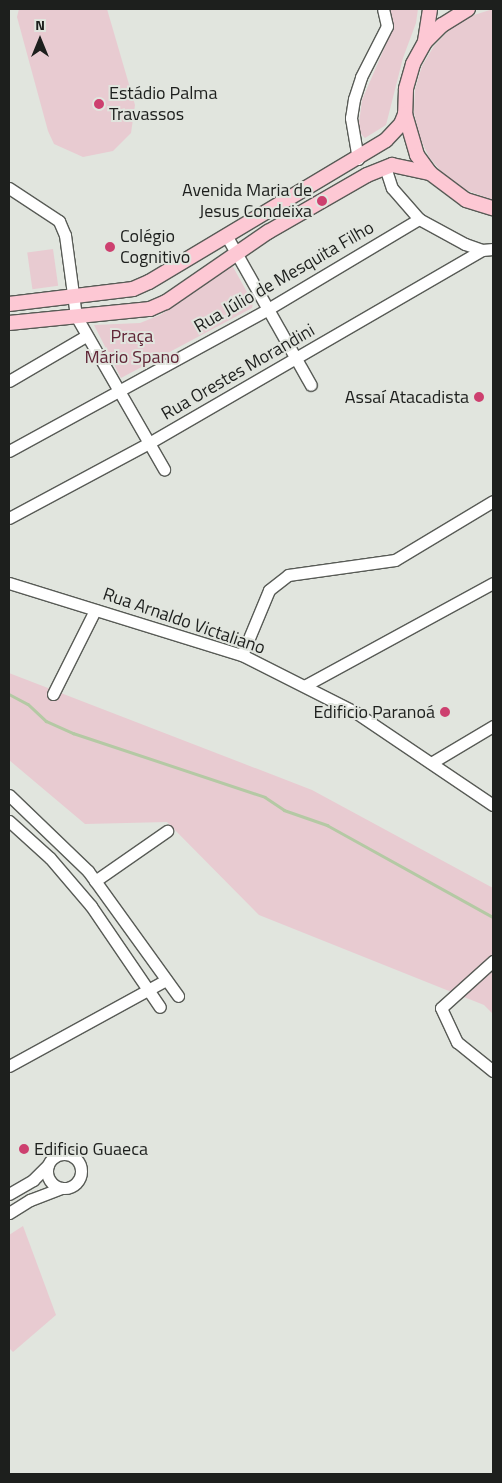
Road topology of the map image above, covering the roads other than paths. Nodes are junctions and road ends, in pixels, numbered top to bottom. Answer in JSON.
{"nodes":[{"id":1,"x":383,"y":9,"type":"edge"},
{"id":2,"x":430,"y":9,"type":"edge"},
{"id":3,"x":468,"y":9,"type":"edge"},
{"id":4,"x":425,"y":42,"type":"junction"},
{"id":5,"x":405,"y":114,"type":"junction"},
{"id":6,"x":358,"y":159,"type":"junction"},
{"id":7,"x":385,"y":167,"type":"junction"},
{"id":8,"x":430,"y":173,"type":"junction"},
{"id":9,"x":9,"y":188,"type":"edge"},
{"id":10,"x":21,"y":198,"type":"junction"},
{"id":11,"x":9,"y":201,"type":"edge"},
{"id":12,"x":493,"y":208,"type":"edge"},
{"id":13,"x":419,"y":219,"type":"junction"},
{"id":14,"x":226,"y":235,"type":"junction"},
{"id":15,"x":488,"y":250,"type":"edge"},
{"id":16,"x":236,"y":252,"type":"junction"},
{"id":17,"x":74,"y":297,"type":"junction"},
{"id":18,"x":9,"y":304,"type":"edge"},
{"id":19,"x":268,"y":309,"type":"junction"},
{"id":20,"x":76,"y":316,"type":"junction"},
{"id":21,"x":9,"y":323,"type":"edge"},
{"id":22,"x":86,"y":336,"type":"junction"},
{"id":23,"x":295,"y":360,"type":"junction"},
{"id":24,"x":9,"y":381,"type":"edge"},
{"id":25,"x":311,"y":385,"type":"dead end"},
{"id":26,"x":118,"y":389,"type":"junction"},
{"id":27,"x":149,"y":443,"type":"junction"},
{"id":28,"x":9,"y":451,"type":"edge"},
{"id":29,"x":164,"y":469,"type":"dead end"},
{"id":30,"x":493,"y":502,"type":"edge"},
{"id":31,"x":9,"y":518,"type":"edge"},
{"id":32,"x":9,"y":583,"type":"edge"},
{"id":33,"x":493,"y":583,"type":"edge"},
{"id":34,"x":95,"y":610,"type":"junction"},
{"id":35,"x":242,"y":656,"type":"junction"},
{"id":36,"x":306,"y":685,"type":"junction"},
{"id":37,"x":52,"y":694,"type":"dead end"},
{"id":38,"x":493,"y":726,"type":"edge"},
{"id":39,"x":430,"y":763,"type":"junction"},
{"id":40,"x":9,"y":795,"type":"edge"},
{"id":41,"x":493,"y":805,"type":"edge"},
{"id":42,"x":9,"y":821,"type":"edge"},
{"id":43,"x":167,"y":831,"type":"dead end"},
{"id":44,"x":96,"y":881,"type":"junction"},
{"id":45,"x":493,"y":962,"type":"edge"},
{"id":46,"x":166,"y":980,"type":"junction"},
{"id":47,"x":148,"y":990,"type":"junction"},
{"id":48,"x":178,"y":996,"type":"dead end"},
{"id":49,"x":160,"y":1008,"type":"dead end"},
{"id":50,"x":9,"y":1066,"type":"edge"},
{"id":51,"x":493,"y":1071,"type":"edge"},
{"id":52,"x":48,"y":1164,"type":"junction"},
{"id":53,"x":62,"y":1188,"type":"junction"},
{"id":54,"x":9,"y":1192,"type":"edge"},
{"id":55,"x":9,"y":1212,"type":"edge"}],
"edges":[{"from":1,"to":6,"type":"street"},
{"from":2,"to":4,"type":"main road"},
{"from":3,"to":4,"type":"main road"},
{"from":4,"to":5,"type":"main road"},
{"from":5,"to":6,"type":"main road"},
{"from":5,"to":8,"type":"main road"},
{"from":6,"to":14,"type":"main road"},
{"from":7,"to":8,"type":"main road"},
{"from":7,"to":13,"type":"street"},
{"from":7,"to":16,"type":"main road"},
{"from":8,"to":12,"type":"main road"},
{"from":9,"to":10,"type":"street"},
{"from":10,"to":11,"type":"street"},
{"from":10,"to":17,"type":"street"},
{"from":13,"to":15,"type":"street"},
{"from":13,"to":19,"type":"street","name":"Rua Júlio de Mesquita Filho"},
{"from":14,"to":16,"type":"street"},
{"from":14,"to":17,"type":"main road"},
{"from":15,"to":23,"type":"street","name":"Rua Orestes Morandini"},
{"from":16,"to":19,"type":"street"},
{"from":16,"to":20,"type":"main road"},
{"from":17,"to":18,"type":"main road"},
{"from":17,"to":20,"type":"street"},
{"from":19,"to":23,"type":"street"},
{"from":19,"to":26,"type":"street","name":"Rua Júlio de Mesquita Filho"},
{"from":20,"to":21,"type":"main road"},
{"from":20,"to":22,"type":"street"},
{"from":22,"to":24,"type":"street"},
{"from":22,"to":26,"type":"street"},
{"from":23,"to":25,"type":"street"},
{"from":23,"to":27,"type":"street","name":"Rua Orestes Morandini"},
{"from":26,"to":27,"type":"street"},
{"from":26,"to":28,"type":"street","name":"Rua Júlio de Mesquita Filho"},
{"from":27,"to":29,"type":"street"},
{"from":27,"to":31,"type":"street","name":"Rua Orestes Morandini"},
{"from":30,"to":35,"type":"street"},
{"from":32,"to":34,"type":"street","name":"Rua Arnaldo Victaliano"},
{"from":33,"to":36,"type":"street"},
{"from":34,"to":35,"type":"street","name":"Rua Arnaldo Victaliano"},
{"from":34,"to":37,"type":"street"},
{"from":35,"to":36,"type":"street","name":"Rua Arnaldo Victaliano"},
{"from":36,"to":39,"type":"street","name":"Rua Arnaldo Victaliano"},
{"from":38,"to":39,"type":"street"},
{"from":39,"to":41,"type":"street","name":"Rua Arnaldo Victaliano"},
{"from":40,"to":44,"type":"street"},
{"from":42,"to":47,"type":"street"},
{"from":43,"to":44,"type":"street"},
{"from":44,"to":46,"type":"street"},
{"from":45,"to":51,"type":"street"},
{"from":46,"to":47,"type":"street"},
{"from":46,"to":48,"type":"street"},
{"from":47,"to":49,"type":"street"},
{"from":47,"to":50,"type":"street"},
{"from":52,"to":53,"type":"street"},
{"from":52,"to":53,"type":"street"},
{"from":52,"to":54,"type":"street"},
{"from":53,"to":55,"type":"street"}]}
